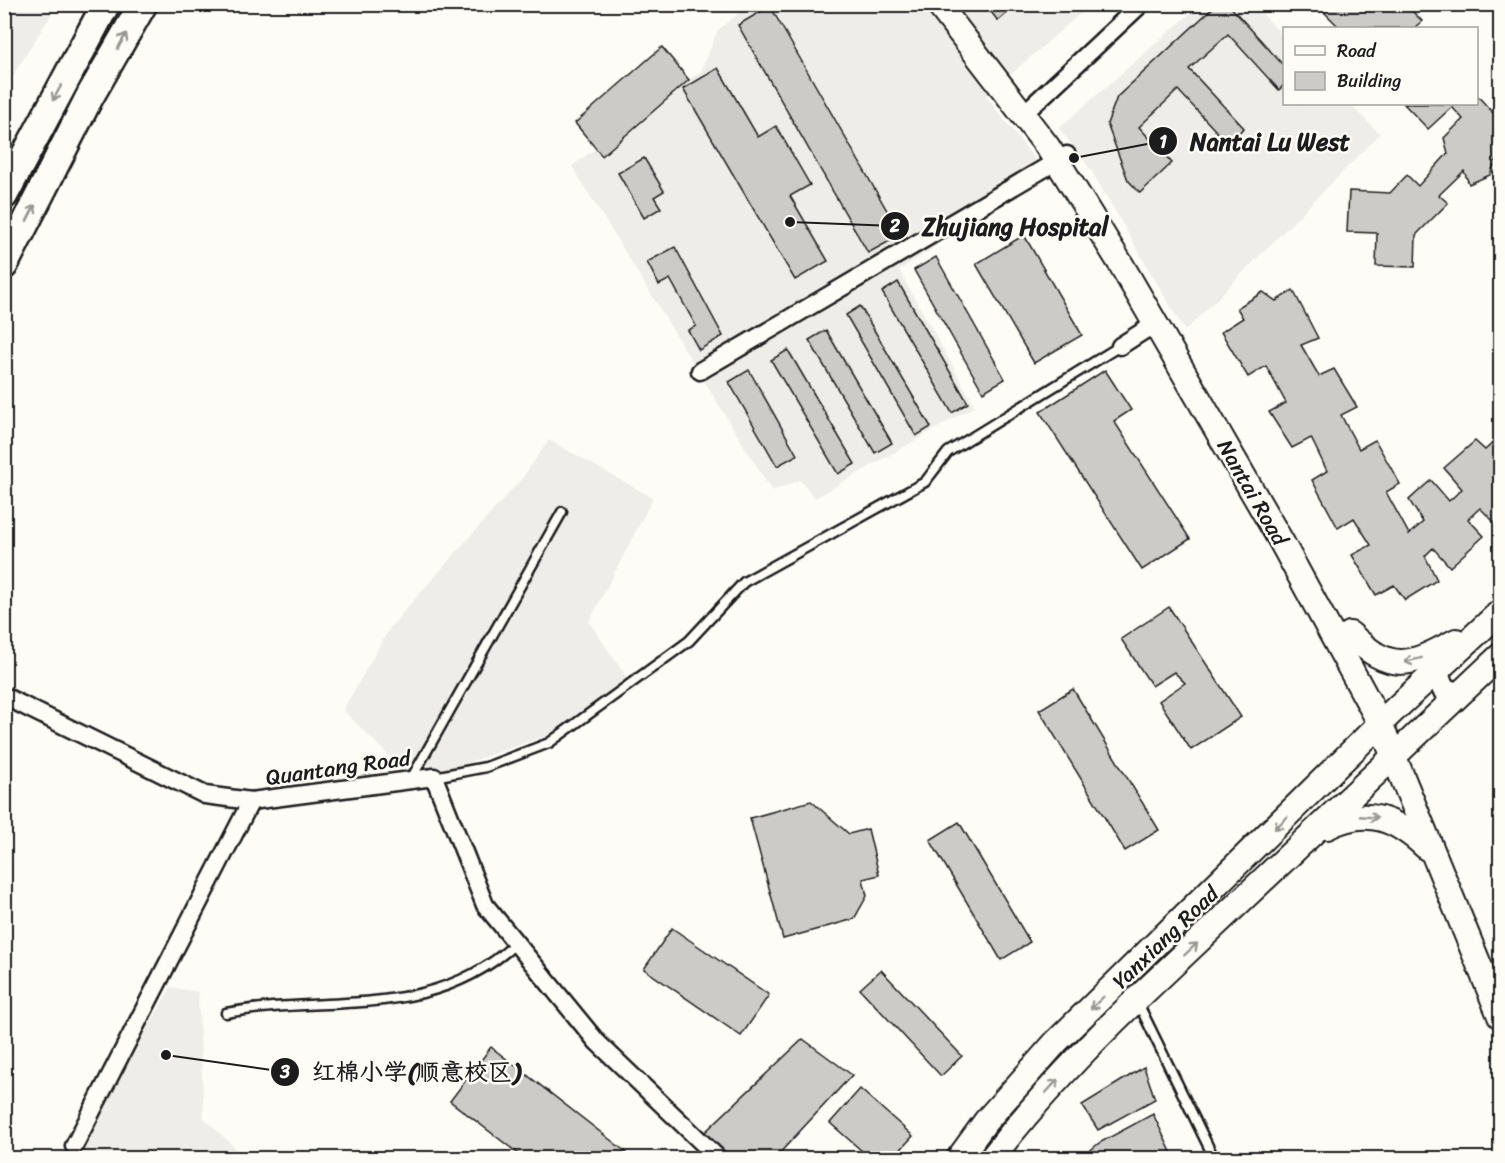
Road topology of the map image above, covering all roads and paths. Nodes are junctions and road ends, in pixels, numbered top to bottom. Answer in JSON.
{"nodes":[{"id":1,"x":106,"y":4,"type":"edge"},
{"id":2,"x":143,"y":4,"type":"edge"},
{"id":3,"x":938,"y":4,"type":"edge"},
{"id":4,"x":953,"y":4,"type":"edge"},
{"id":5,"x":1141,"y":4,"type":"edge"},
{"id":6,"x":1032,"y":106,"type":"junction"},
{"id":7,"x":1062,"y":158,"type":"junction"},
{"id":8,"x":6,"y":186,"type":"edge"},
{"id":9,"x":4,"y":266,"type":"edge"},
{"id":10,"x":1156,"y":323,"type":"junction"},
{"id":11,"x":1120,"y":346,"type":"joint"},
{"id":12,"x":700,"y":371,"type":"dead end"},
{"id":13,"x":562,"y":512,"type":"dead end"},
{"id":14,"x":1493,"y":619,"type":"edge"},
{"id":15,"x":1350,"y":634,"type":"junction"},
{"id":16,"x":1500,"y":656,"type":"edge"},
{"id":17,"x":1440,"y":667,"type":"junction"},
{"id":18,"x":1460,"y":693,"type":"junction"},
{"id":19,"x":4,"y":696,"type":"edge"},
{"id":20,"x":1386,"y":718,"type":"junction"},
{"id":21,"x":1400,"y":751,"type":"junction"},
{"id":22,"x":434,"y":777,"type":"junction"},
{"id":23,"x":411,"y":779,"type":"junction"},
{"id":24,"x":1323,"y":782,"type":"junction"},
{"id":25,"x":251,"y":801,"type":"junction"},
{"id":26,"x":1345,"y":804,"type":"junction"},
{"id":27,"x":1314,"y":834,"type":"junction"},
{"id":28,"x":1432,"y":852,"type":"junction"},
{"id":29,"x":516,"y":943,"type":"junction"},
{"id":30,"x":1500,"y":977,"type":"edge"},
{"id":31,"x":1137,"y":999,"type":"junction"},
{"id":32,"x":226,"y":1013,"type":"dead end"},
{"id":33,"x":1500,"y":1016,"type":"edge"},
{"id":34,"x":74,"y":1146,"type":"dead end"},
{"id":35,"x":718,"y":1158,"type":"edge"},
{"id":36,"x":959,"y":1158,"type":"edge"},
{"id":37,"x":992,"y":1158,"type":"edge"},
{"id":38,"x":1214,"y":1158,"type":"edge"}],
"edges":[{"from":1,"to":8,"type":"main road","one_way":true},
{"from":9,"to":2,"type":"main road","one_way":true},
{"from":3,"to":7,"type":"main road","name":"Nantai Road"},
{"from":4,"to":6,"type":"main road","name":"Nantai Road"},
{"from":5,"to":6,"type":"street"},
{"from":6,"to":7,"type":"main road","name":"Nantai Road"},
{"from":7,"to":10,"type":"main road","name":"Nantai Road"},
{"from":7,"to":12,"type":"street"},
{"from":7,"to":15,"type":"main road","name":"Nantai Road"},
{"from":10,"to":11,"type":"street"},
{"from":10,"to":20,"type":"main road","name":"Nantai Road"},
{"from":11,"to":22,"type":"lane"},
{"from":13,"to":23,"type":"lane"},
{"from":14,"to":15,"type":"main road","one_way":true},
{"from":14,"to":17,"type":"main road","name":"Yanxiang Road"},
{"from":15,"to":20,"type":"main road","name":"Nantai Road"},
{"from":16,"to":18,"type":"main road","name":"Yanxiang Road"},
{"from":17,"to":18,"type":"street"},
{"from":17,"to":20,"type":"main road","name":"Yanxiang Road"},
{"from":18,"to":21,"type":"main road","name":"Yanxiang Road"},
{"from":19,"to":25,"type":"street","name":"Quantang Road"},
{"from":20,"to":21,"type":"main road","name":"Nantai Road"},
{"from":20,"to":24,"type":"main road","name":"Yanxiang Road"},
{"from":21,"to":26,"type":"main road","name":"Yanxiang Road"},
{"from":21,"to":28,"type":"main road","name":"Nantai Road"},
{"from":21,"to":30,"type":"main road","name":"Nantai Road"},
{"from":22,"to":23,"type":"street","name":"Quantang Road"},
{"from":22,"to":29,"type":"street","name":"Quantang Road"},
{"from":23,"to":25,"type":"street","name":"Quantang Road"},
{"from":24,"to":26,"type":"street"},
{"from":24,"to":36,"type":"main road","name":"Yanxiang Road","one_way":true},
{"from":25,"to":34,"type":"street"},
{"from":26,"to":27,"type":"main road","name":"Yanxiang Road"},
{"from":27,"to":28,"type":"main road","one_way":true},
{"from":31,"to":27,"type":"main road","name":"Yanxiang Road","one_way":true},
{"from":28,"to":33,"type":"main road","name":"Nantai Road"},
{"from":29,"to":32,"type":"lane"},
{"from":29,"to":35,"type":"street","name":"Quantang Road"},
{"from":37,"to":31,"type":"main road","name":"Yanxiang Road","one_way":true},
{"from":31,"to":38,"type":"lane"}]}
